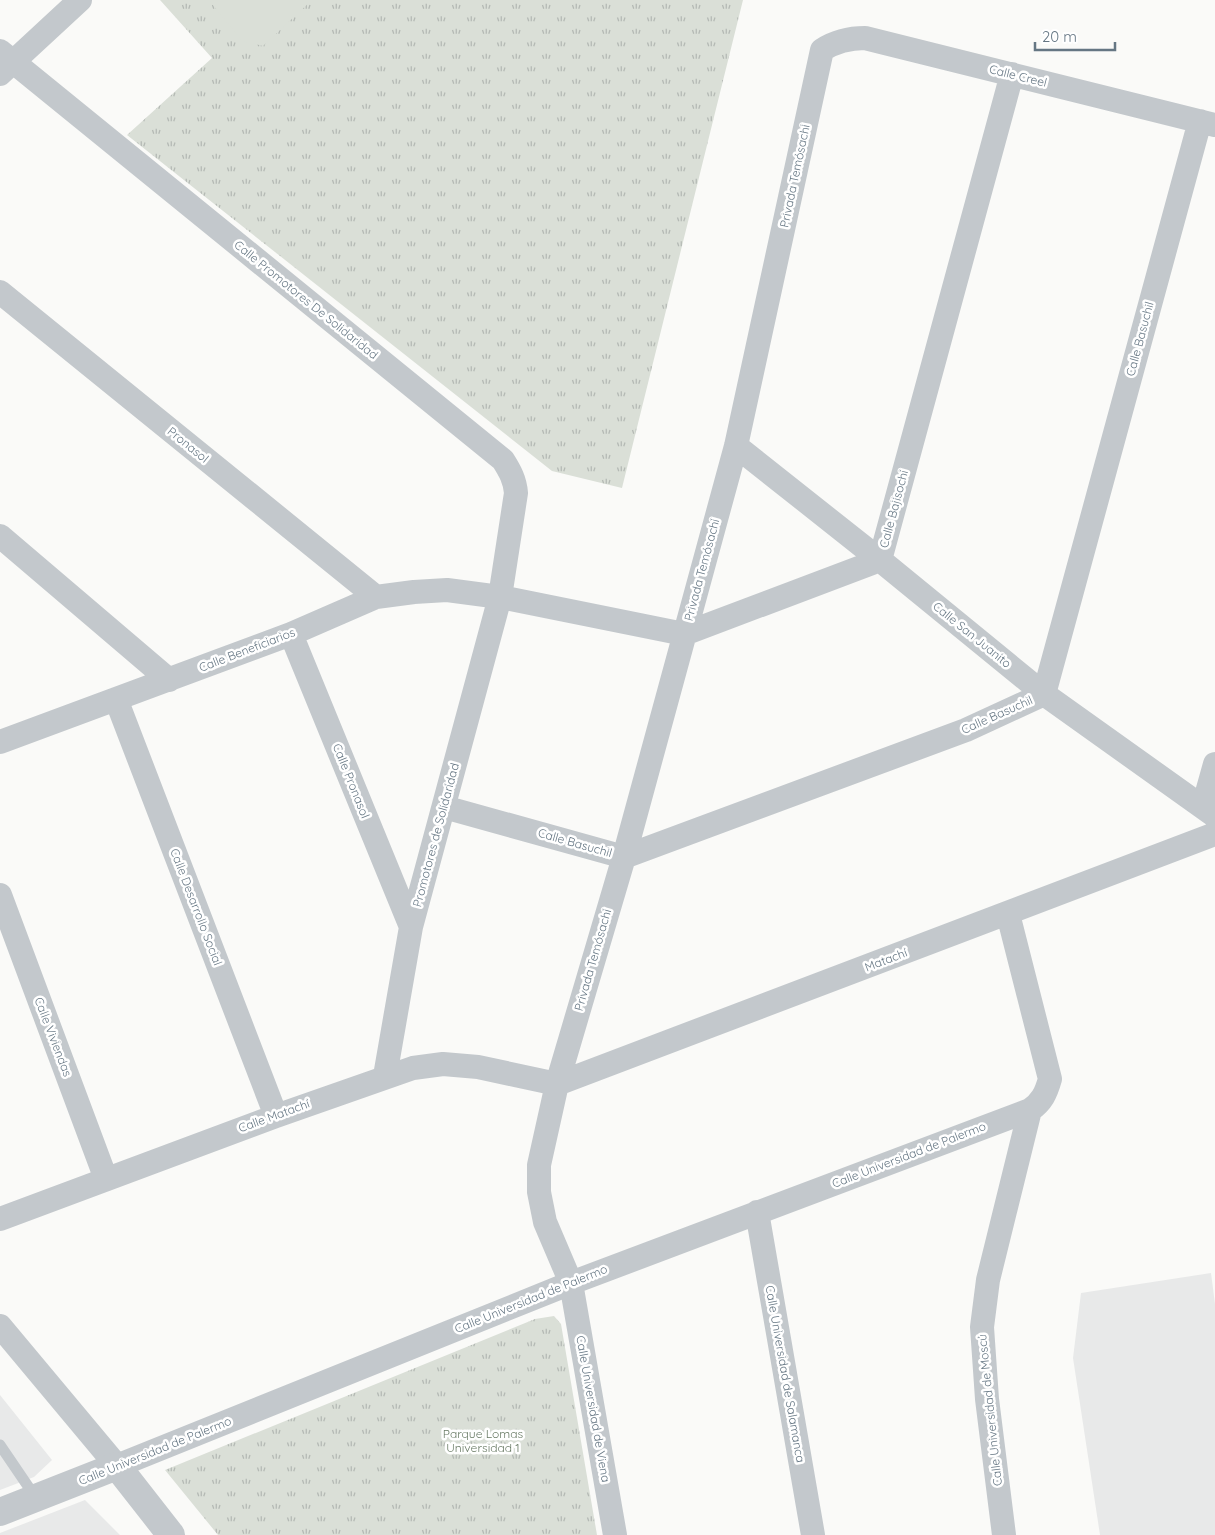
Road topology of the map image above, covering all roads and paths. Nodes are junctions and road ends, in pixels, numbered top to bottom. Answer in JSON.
{"nodes":[{"id":1,"x":80,"y":0,"type":"edge"},
{"id":2,"x":822,"y":50,"type":"joint"},
{"id":3,"x":4,"y":62,"type":"edge"},
{"id":4,"x":1012,"y":74,"type":"junction"},
{"id":5,"x":1207,"y":123,"type":"edge"},
{"id":6,"x":0,"y":292,"type":"edge"},
{"id":7,"x":736,"y":446,"type":"junction"},
{"id":8,"x":0,"y":536,"type":"edge"},
{"id":9,"x":880,"y":560,"type":"junction"},
{"id":10,"x":376,"y":597,"type":"junction"},
{"id":11,"x":500,"y":597,"type":"junction"},
{"id":12,"x":291,"y":634,"type":"junction"},
{"id":13,"x":684,"y":634,"type":"junction"},
{"id":14,"x":169,"y":680,"type":"junction"},
{"id":15,"x":1044,"y":694,"type":"junction"},
{"id":16,"x":116,"y":699,"type":"junction"},
{"id":17,"x":0,"y":742,"type":"edge"},
{"id":18,"x":1215,"y":764,"type":"edge"},
{"id":19,"x":444,"y":807,"type":"junction"},
{"id":20,"x":1209,"y":812,"type":"edge"},
{"id":21,"x":1215,"y":834,"type":"edge"},
{"id":22,"x":624,"y":857,"type":"junction"},
{"id":23,"x":0,"y":895,"type":"edge"},
{"id":24,"x":1008,"y":914,"type":"junction"},
{"id":25,"x":410,"y":927,"type":"junction"},
{"id":26,"x":385,"y":1076,"type":"junction"},
{"id":27,"x":557,"y":1084,"type":"junction"},
{"id":28,"x":1030,"y":1110,"type":"junction"},
{"id":29,"x":276,"y":1116,"type":"junction"},
{"id":30,"x":106,"y":1179,"type":"junction"},
{"id":31,"x":757,"y":1212,"type":"junction"},
{"id":32,"x":0,"y":1219,"type":"edge"},
{"id":33,"x":571,"y":1283,"type":"junction"},
{"id":34,"x":0,"y":1326,"type":"edge"},
{"id":35,"x":0,"y":1445,"type":"edge"},
{"id":36,"x":117,"y":1466,"type":"junction"},
{"id":37,"x":36,"y":1498,"type":"junction"},
{"id":38,"x":0,"y":1512,"type":"edge"},
{"id":39,"x":171,"y":1535,"type":"edge"},
{"id":40,"x":615,"y":1535,"type":"edge"},
{"id":41,"x":813,"y":1535,"type":"edge"},
{"id":42,"x":1004,"y":1535,"type":"edge"}],
"edges":[{"from":1,"to":3,"type":"street"},
{"from":2,"to":4,"type":"street","name":"Calle Creel"},
{"from":2,"to":7,"type":"street","name":"Privada Temósachi"},
{"from":3,"to":11,"type":"street","name":"Calle Promotores De Solidaridad"},
{"from":4,"to":5,"type":"street","name":"Calle Creel"},
{"from":4,"to":9,"type":"street","name":"Calle Bajisochi"},
{"from":5,"to":15,"type":"street","name":"Calle Basuchil"},
{"from":6,"to":10,"type":"street","name":"Pronasol"},
{"from":7,"to":9,"type":"street","name":"Calle San Juanito"},
{"from":7,"to":13,"type":"street","name":"Privada Temósachi"},
{"from":8,"to":14,"type":"street"},
{"from":9,"to":13,"type":"street","name":"Calle Bajisochi"},
{"from":9,"to":15,"type":"street","name":"Calle San Juanito"},
{"from":10,"to":11,"type":"street","name":"Calle Beneficiarios"},
{"from":10,"to":12,"type":"street","name":"Calle Beneficiarios"},
{"from":11,"to":13,"type":"street"},
{"from":11,"to":19,"type":"street","name":"Promotores de Solidaridad"},
{"from":12,"to":14,"type":"street","name":"Calle Beneficiarios"},
{"from":12,"to":25,"type":"street","name":"Calle Pronasol"},
{"from":13,"to":22,"type":"street","name":"Privada Temósachi"},
{"from":14,"to":16,"type":"street","name":"Calle Beneficiarios"},
{"from":15,"to":20,"type":"street","name":"Calle San Juanito"},
{"from":15,"to":22,"type":"street","name":"Calle Basuchil"},
{"from":16,"to":17,"type":"street","name":"Calle Beneficiarios"},
{"from":16,"to":29,"type":"street","name":"Calle Desarrollo Social"},
{"from":18,"to":20,"type":"street"},
{"from":19,"to":22,"type":"street","name":"Calle Basuchil"},
{"from":19,"to":25,"type":"street","name":"Promotores de Solidaridad"},
{"from":21,"to":24,"type":"street","name":"Matachí"},
{"from":22,"to":27,"type":"street","name":"Privada Temósachi"},
{"from":23,"to":30,"type":"street","name":"Calle Viviendas"},
{"from":24,"to":27,"type":"street","name":"Matachí"},
{"from":24,"to":28,"type":"street","name":"Calle Universidad de Palermo"},
{"from":25,"to":26,"type":"street","name":"Promotores de Solidaridad"},
{"from":26,"to":27,"type":"street","name":"Calle Matachí"},
{"from":26,"to":29,"type":"street","name":"Calle Matachí"},
{"from":27,"to":33,"type":"street","name":"Privada Temósachi"},
{"from":28,"to":31,"type":"street","name":"Calle Universidad de Palermo"},
{"from":28,"to":42,"type":"street","name":"Calle Universidad de Moscú"},
{"from":29,"to":30,"type":"street","name":"Calle Matachí"},
{"from":30,"to":32,"type":"street","name":"Calle Matachí"},
{"from":31,"to":33,"type":"street","name":"Calle Universidad de Palermo"},
{"from":31,"to":41,"type":"street","name":"Calle Universidad de Salamanca"},
{"from":33,"to":36,"type":"street","name":"Calle Universidad de Palermo"},
{"from":33,"to":40,"type":"street","name":"Calle Universidad de Viena"},
{"from":34,"to":36,"type":"street"},
{"from":35,"to":37,"type":"lane"},
{"from":36,"to":37,"type":"street","name":"Calle Universidad de Palermo"},
{"from":36,"to":39,"type":"street"},
{"from":37,"to":38,"type":"street","name":"Calle Universidad de Palermo"}]}
